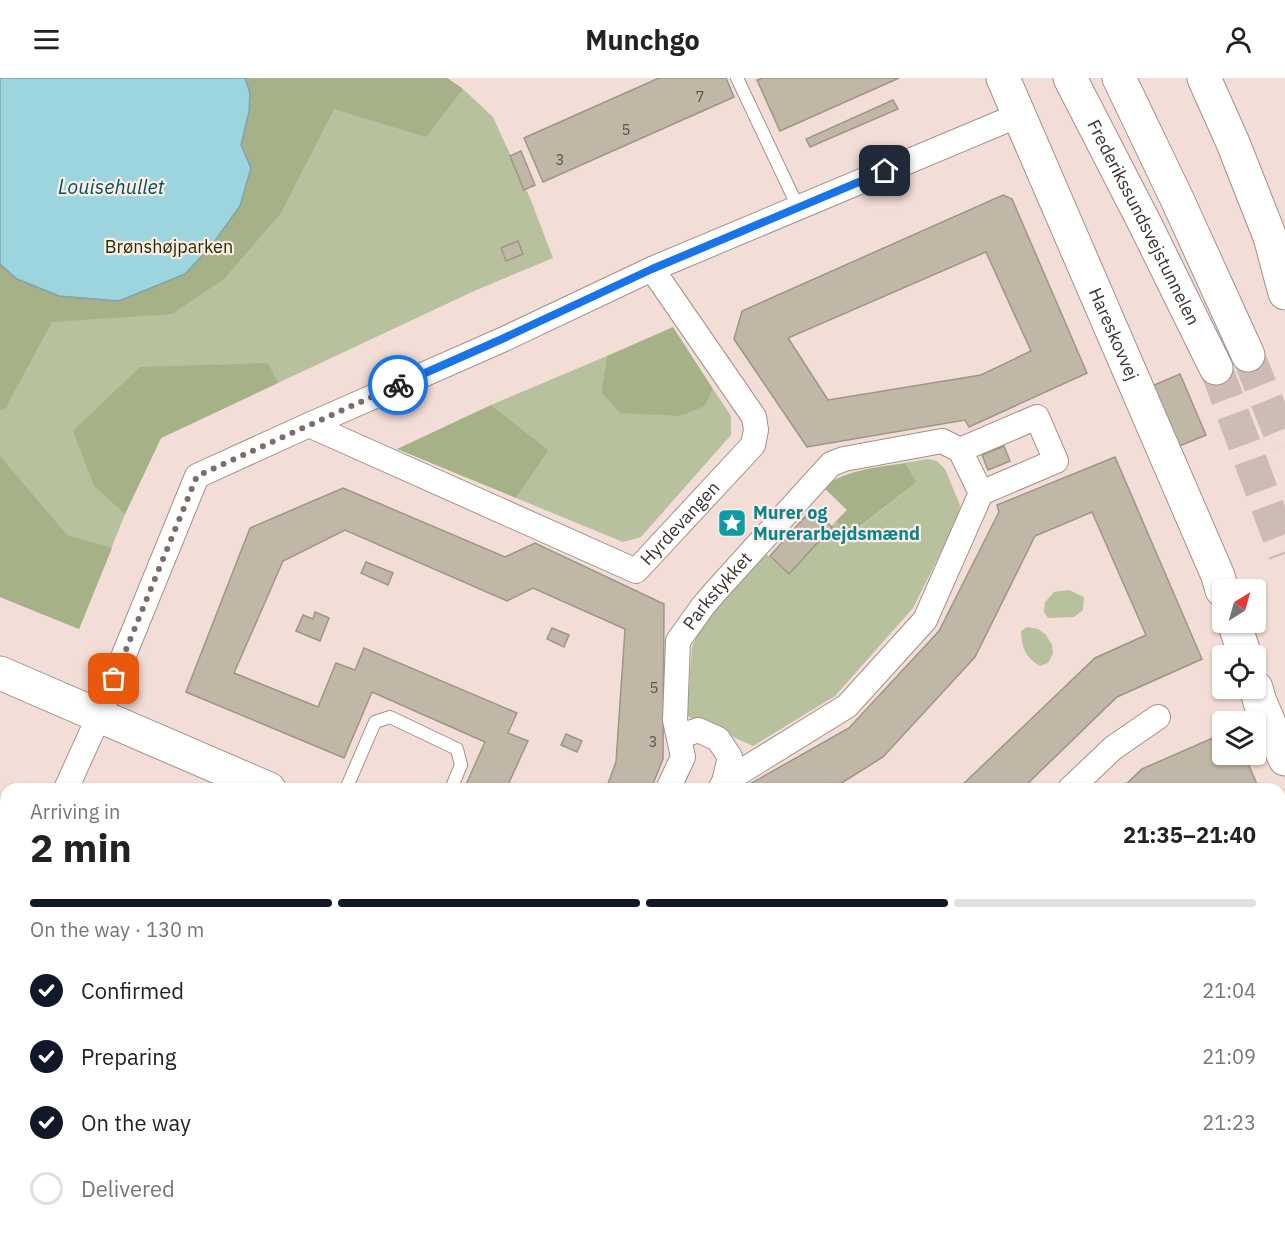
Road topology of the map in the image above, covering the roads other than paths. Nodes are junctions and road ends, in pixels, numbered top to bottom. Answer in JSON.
{"nodes":[{"id":1,"x":737,"y":78,"type":"edge"},
{"id":2,"x":1003,"y":78,"type":"edge"},
{"id":3,"x":1070,"y":78,"type":"edge"},
{"id":4,"x":1119,"y":78,"type":"edge"},
{"id":5,"x":1204,"y":78,"type":"edge"},
{"id":6,"x":1019,"y":115,"type":"junction"},
{"id":7,"x":798,"y":207,"type":"junction"},
{"id":8,"x":652,"y":269,"type":"junction"},
{"id":9,"x":1285,"y":294,"type":"edge"},
{"id":10,"x":1248,"y":355,"type":"tunnel mouth"},
{"id":11,"x":1215,"y":368,"type":"tunnel mouth"},
{"id":12,"x":309,"y":425,"type":"junction"},
{"id":13,"x":960,"y":450,"type":"junction"},
{"id":14,"x":981,"y":494,"type":"junction"},
{"id":15,"x":1218,"y":579,"type":"edge"},
{"id":16,"x":0,"y":673,"type":"edge"},
{"id":17,"x":1259,"y":699,"type":"edge"},
{"id":18,"x":99,"y":716,"type":"junction"},
{"id":19,"x":1158,"y":717,"type":"dead end"},
{"id":20,"x":679,"y":738,"type":"junction"},
{"id":21,"x":1285,"y":759,"type":"edge"},
{"id":22,"x":69,"y":783,"type":"edge"},
{"id":23,"x":255,"y":783,"type":"edge"},
{"id":24,"x":349,"y":783,"type":"edge"},
{"id":25,"x":454,"y":783,"type":"edge"},
{"id":26,"x":671,"y":783,"type":"edge"},
{"id":27,"x":723,"y":783,"type":"edge"},
{"id":28,"x":725,"y":783,"type":"edge"},
{"id":29,"x":1076,"y":783,"type":"edge"}],
"edges":[{"from":1,"to":7,"type":"lane"},
{"from":2,"to":6,"type":"main road","name":"Hareskovvej"},
{"from":3,"to":11,"type":"main road","name":"Frederikssundsvejstunnelen"},
{"from":4,"to":10,"type":"main road","name":"Frederikssundsvejstunnelen"},
{"from":5,"to":9,"type":"main road"},
{"from":6,"to":7,"type":"street"},
{"from":6,"to":15,"type":"main road","name":"Hareskovvej"},
{"from":7,"to":8,"type":"street"},
{"from":8,"to":12,"type":"street"},
{"from":8,"to":12,"type":"street","name":"Hyrdevangen"},
{"from":12,"to":18,"type":"street"},
{"from":13,"to":14,"type":"street"},
{"from":13,"to":14,"type":"street"},
{"from":13,"to":20,"type":"street","name":"Parkstykket"},
{"from":14,"to":28,"type":"street"},
{"from":16,"to":18,"type":"main road"},
{"from":17,"to":21,"type":"main road"},
{"from":18,"to":22,"type":"street"},
{"from":18,"to":23,"type":"main road"},
{"from":19,"to":29,"type":"street"},
{"from":20,"to":26,"type":"street","name":"Parkstykket"},
{"from":20,"to":27,"type":"street"},
{"from":24,"to":25,"type":"lane"}]}
